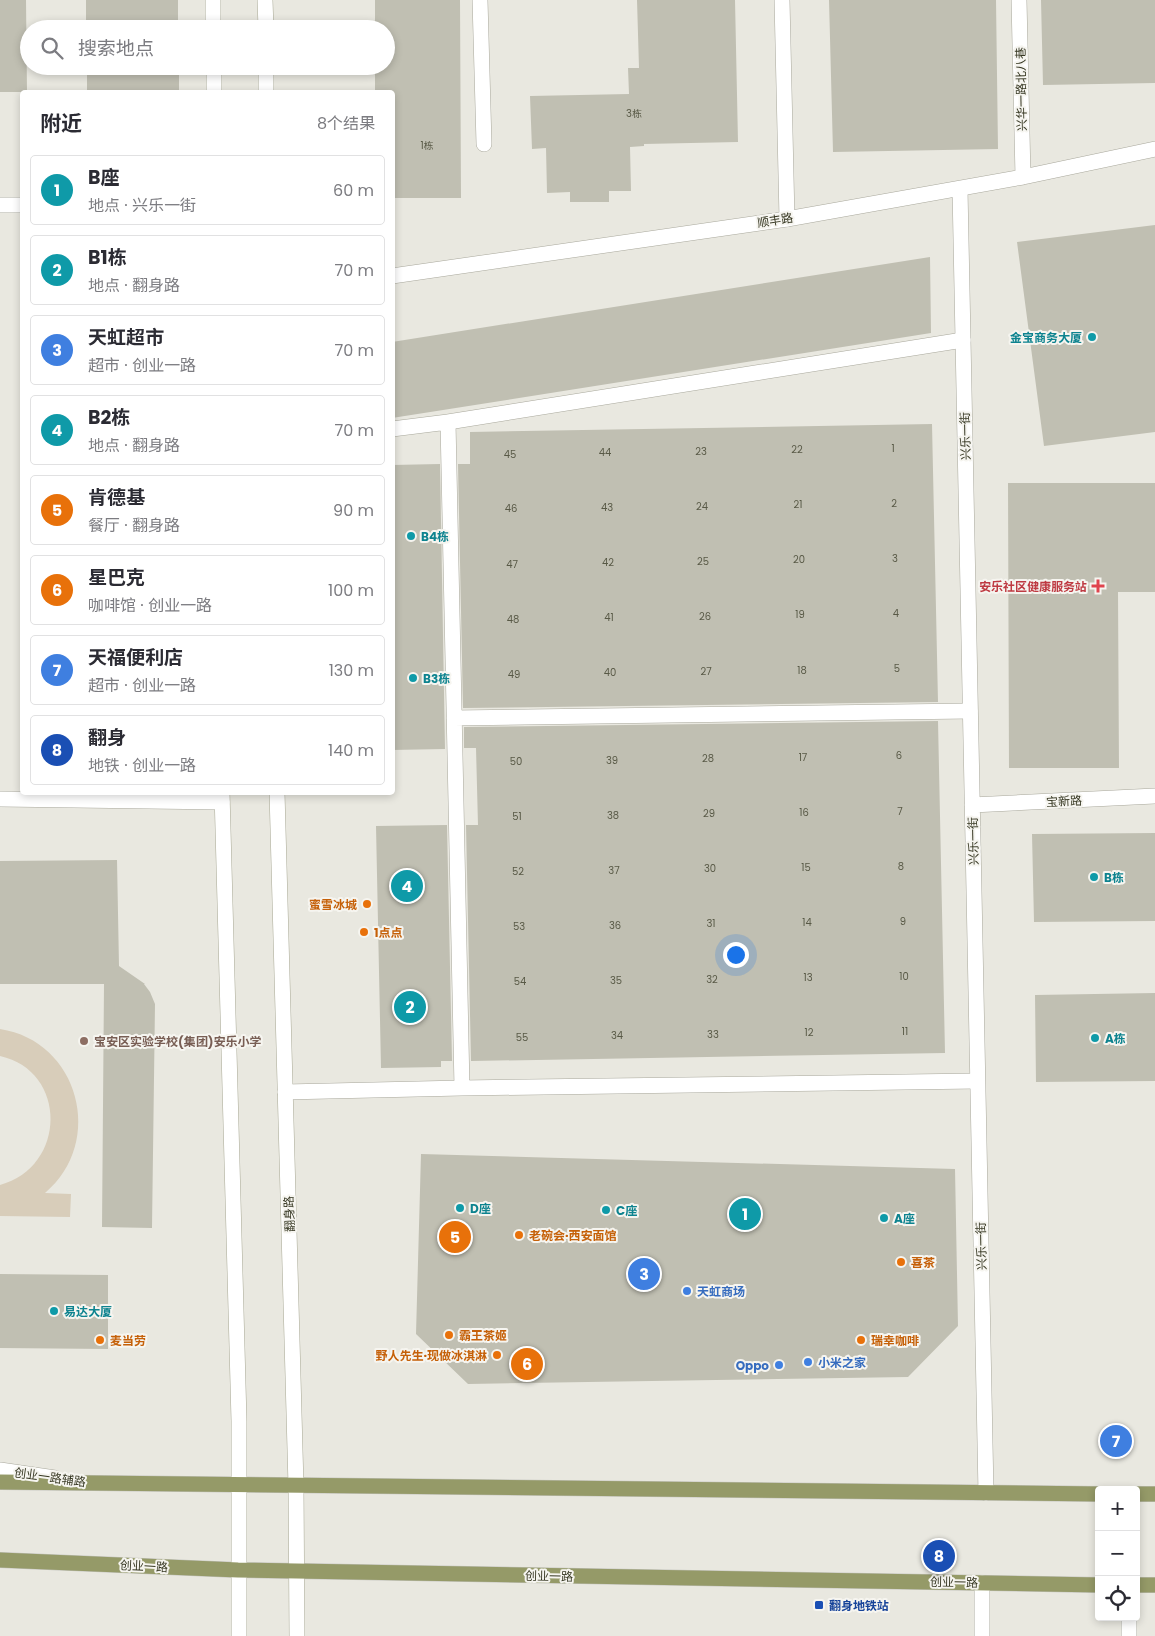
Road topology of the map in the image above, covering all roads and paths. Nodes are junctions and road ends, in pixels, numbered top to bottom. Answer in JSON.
{"nodes":[{"id":1,"x":213,"y":0,"type":"edge"},
{"id":2,"x":265,"y":0,"type":"edge"},
{"id":3,"x":480,"y":0,"type":"edge"},
{"id":4,"x":782,"y":0,"type":"edge"},
{"id":5,"x":1019,"y":0,"type":"edge"},
{"id":6,"x":213,"y":20,"type":"edge"},
{"id":7,"x":266,"y":20,"type":"edge"},
{"id":8,"x":214,"y":75,"type":"edge"},
{"id":9,"x":266,"y":75,"type":"edge"},
{"id":10,"x":214,"y":90,"type":"edge"},
{"id":11,"x":266,"y":90,"type":"edge"},
{"id":12,"x":484,"y":144,"type":"dead end"},
{"id":13,"x":1155,"y":149,"type":"edge"},
{"id":14,"x":1023,"y":177,"type":"junction"},
{"id":15,"x":960,"y":189,"type":"junction"},
{"id":16,"x":0,"y":205,"type":"edge"},
{"id":17,"x":20,"y":205,"type":"edge"},
{"id":18,"x":787,"y":219,"type":"junction"},
{"id":19,"x":395,"y":276,"type":"edge"},
{"id":20,"x":963,"y":340,"type":"junction"},
{"id":21,"x":448,"y":422,"type":"junction"},
{"id":22,"x":395,"y":429,"type":"edge"},
{"id":23,"x":970,"y":711,"type":"junction"},
{"id":24,"x":454,"y":718,"type":"junction"},
{"id":25,"x":278,"y":795,"type":"edge"},
{"id":26,"x":1155,"y":796,"type":"edge"},
{"id":27,"x":222,"y":797,"type":"edge"},
{"id":28,"x":0,"y":799,"type":"edge"},
{"id":29,"x":972,"y":805,"type":"junction"},
{"id":30,"x":978,"y":1081,"type":"junction"},
{"id":31,"x":462,"y":1088,"type":"junction"},
{"id":32,"x":286,"y":1092,"type":"junction"},
{"id":33,"x":0,"y":1470,"type":"edge"},
{"id":34,"x":0,"y":1482,"type":"edge"},
{"id":35,"x":100,"y":1484,"type":"junction"},
{"id":36,"x":240,"y":1486,"type":"junction"},
{"id":37,"x":296,"y":1486,"type":"junction"},
{"id":38,"x":986,"y":1493,"type":"junction"},
{"id":39,"x":1095,"y":1494,"type":"edge"},
{"id":40,"x":1140,"y":1494,"type":"edge"},
{"id":41,"x":1155,"y":1494,"type":"edge"},
{"id":42,"x":0,"y":1560,"type":"edge"},
{"id":43,"x":238,"y":1570,"type":"junction"},
{"id":44,"x":297,"y":1571,"type":"junction"},
{"id":45,"x":982,"y":1583,"type":"junction"},
{"id":46,"x":1095,"y":1585,"type":"edge"},
{"id":47,"x":1140,"y":1585,"type":"edge"},
{"id":48,"x":1155,"y":1586,"type":"edge"},
{"id":49,"x":1129,"y":1621,"type":"edge"},
{"id":50,"x":239,"y":1636,"type":"edge"},
{"id":51,"x":297,"y":1636,"type":"edge"},
{"id":52,"x":982,"y":1636,"type":"edge"},
{"id":53,"x":1129,"y":1636,"type":"edge"}],
"edges":[{"from":1,"to":6,"type":"street"},
{"from":2,"to":7,"type":"street"},
{"from":3,"to":12,"type":"street"},
{"from":4,"to":18,"type":"street"},
{"from":5,"to":14,"type":"street","name":"兴华一路北八巷"},
{"from":8,"to":10,"type":"street"},
{"from":9,"to":11,"type":"street"},
{"from":13,"to":14,"type":"street","name":"顺丰路"},
{"from":14,"to":15,"type":"street","name":"顺丰路"},
{"from":15,"to":18,"type":"street","name":"顺丰路"},
{"from":15,"to":20,"type":"street","name":"兴乐一街"},
{"from":16,"to":17,"type":"street"},
{"from":18,"to":19,"type":"street","name":"顺丰路"},
{"from":20,"to":21,"type":"street"},
{"from":20,"to":23,"type":"street","name":"兴乐一街"},
{"from":21,"to":22,"type":"street"},
{"from":21,"to":24,"type":"street"},
{"from":23,"to":24,"type":"street"},
{"from":23,"to":29,"type":"street","name":"兴乐一街"},
{"from":24,"to":31,"type":"street"},
{"from":25,"to":32,"type":"street","name":"翻身路"},
{"from":26,"to":29,"type":"street","name":"宝新路"},
{"from":27,"to":28,"type":"street"},
{"from":27,"to":36,"type":"street"},
{"from":29,"to":30,"type":"street","name":"兴乐一街"},
{"from":30,"to":31,"type":"street"},
{"from":30,"to":38,"type":"street","name":"兴乐一街"},
{"from":31,"to":32,"type":"street"},
{"from":32,"to":37,"type":"street","name":"翻身路"},
{"from":33,"to":35,"type":"street","name":"创业一路辅路"},
{"from":34,"to":35,"type":"main road"},
{"from":35,"to":36,"type":"main road"},
{"from":36,"to":37,"type":"main road"},
{"from":36,"to":43,"type":"street"},
{"from":37,"to":38,"type":"main road"},
{"from":37,"to":44,"type":"street","name":"翻身路"},
{"from":38,"to":39,"type":"main road"},
{"from":40,"to":41,"type":"main road"},
{"from":42,"to":43,"type":"main road","name":"创业一路"},
{"from":43,"to":44,"type":"main road","name":"创业一路"},
{"from":43,"to":50,"type":"street"},
{"from":44,"to":45,"type":"main road","name":"创业一路"},
{"from":44,"to":51,"type":"street","name":"翻身路"},
{"from":45,"to":46,"type":"main road","name":"创业一路"},
{"from":45,"to":52,"type":"street"},
{"from":47,"to":48,"type":"main road"},
{"from":49,"to":53,"type":"street"}]}
